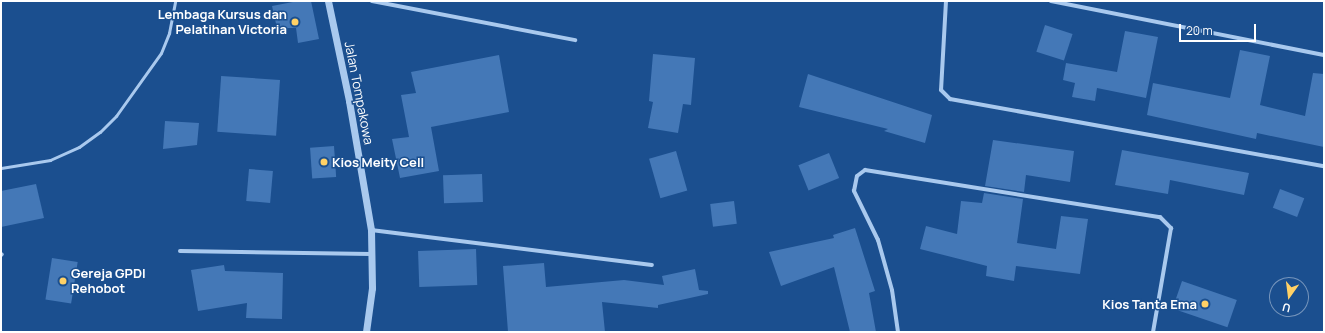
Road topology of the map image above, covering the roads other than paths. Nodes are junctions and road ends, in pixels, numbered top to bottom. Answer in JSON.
{"nodes":[{"id":1,"x":175,"y":1,"type":"edge"},
{"id":2,"x":328,"y":1,"type":"edge"},
{"id":3,"x":372,"y":1,"type":"edge"},
{"id":4,"x":946,"y":1,"type":"edge"},
{"id":5,"x":1051,"y":1,"type":"edge"},
{"id":6,"x":575,"y":40,"type":"dead end"},
{"id":7,"x":1324,"y":55,"type":"edge"},
{"id":8,"x":1324,"y":166,"type":"edge"},
{"id":9,"x":1,"y":168,"type":"edge"},
{"id":10,"x":371,"y":230,"type":"junction"},
{"id":11,"x":180,"y":251,"type":"dead end"},
{"id":12,"x":371,"y":254,"type":"junction"},
{"id":13,"x":652,"y":265,"type":"dead end"},
{"id":14,"x":366,"y":332,"type":"edge"},
{"id":15,"x":898,"y":332,"type":"edge"},
{"id":16,"x":1153,"y":332,"type":"edge"}],
"edges":[{"from":1,"to":9,"type":"lane"},
{"from":2,"to":10,"type":"street","name":"Jalan Tompakowa"},
{"from":3,"to":6,"type":"street"},
{"from":4,"to":8,"type":"street"},
{"from":5,"to":7,"type":"street"},
{"from":10,"to":12,"type":"street","name":"Jalan Tompakowa"},
{"from":10,"to":13,"type":"street"},
{"from":11,"to":12,"type":"street"},
{"from":12,"to":14,"type":"street","name":"Jalan Tompakowa"},
{"from":15,"to":16,"type":"street"}]}
